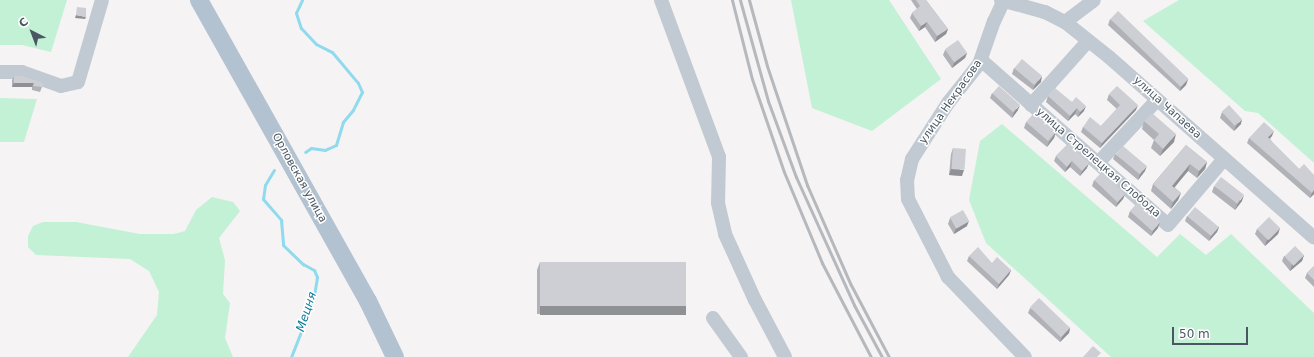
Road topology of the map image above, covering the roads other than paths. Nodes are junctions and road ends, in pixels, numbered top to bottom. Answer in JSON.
{"nodes":[{"id":1,"x":102,"y":0,"type":"edge"},
{"id":2,"x":199,"y":0,"type":"edge"},
{"id":3,"x":662,"y":0,"type":"edge"},
{"id":4,"x":1004,"y":0,"type":"edge"},
{"id":5,"x":1094,"y":0,"type":"edge"},
{"id":6,"x":1065,"y":22,"type":"junction"},
{"id":7,"x":1088,"y":40,"type":"junction"},
{"id":8,"x":981,"y":60,"type":"junction"},
{"id":9,"x":0,"y":72,"type":"edge"},
{"id":10,"x":1157,"y":100,"type":"junction"},
{"id":11,"x":1031,"y":105,"type":"junction"},
{"id":12,"x":1224,"y":159,"type":"junction"},
{"id":13,"x":1098,"y":163,"type":"junction"},
{"id":14,"x":1314,"y":238,"type":"edge"},
{"id":15,"x":713,"y":318,"type":"dead end"},
{"id":16,"x":395,"y":357,"type":"edge"},
{"id":17,"x":740,"y":357,"type":"edge"},
{"id":18,"x":785,"y":357,"type":"edge"},
{"id":19,"x":1025,"y":357,"type":"edge"}],
"edges":[{"from":1,"to":9,"type":"street"},
{"from":2,"to":16,"type":"main road","name":"Орловская улица"},
{"from":3,"to":18,"type":"street"},
{"from":4,"to":6,"type":"street","name":"улица Чапаева"},
{"from":4,"to":8,"type":"street","name":"улица Некрасова"},
{"from":5,"to":6,"type":"street"},
{"from":6,"to":7,"type":"street","name":"улица Чапаева"},
{"from":7,"to":10,"type":"street","name":"улица Чапаева"},
{"from":7,"to":11,"type":"street"},
{"from":8,"to":11,"type":"street","name":"улица Стрелецкая Слобода"},
{"from":8,"to":19,"type":"street","name":"улица Некрасова"},
{"from":10,"to":12,"type":"street","name":"улица Чапаева"},
{"from":10,"to":13,"type":"street"},
{"from":11,"to":13,"type":"street","name":"улица Стрелецкая Слобода"},
{"from":12,"to":13,"type":"street","name":"улица Стрелецкая Слобода"},
{"from":12,"to":14,"type":"street","name":"улица Чапаева"},
{"from":15,"to":17,"type":"street"}]}
